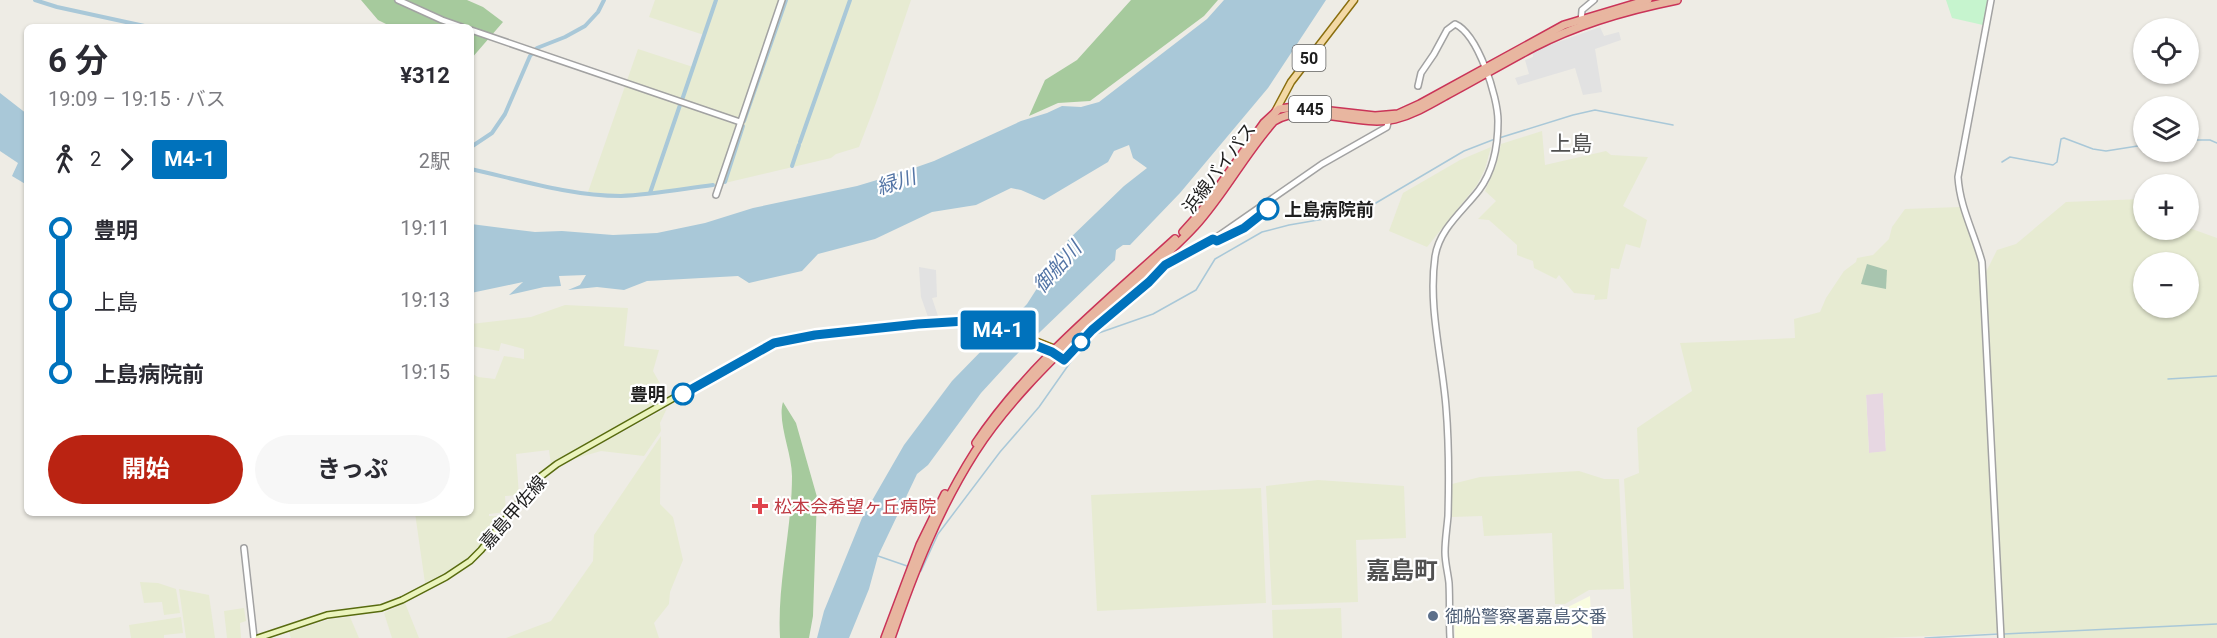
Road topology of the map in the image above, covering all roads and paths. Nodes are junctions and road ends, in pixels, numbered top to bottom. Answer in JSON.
{"nodes":[{"id":1,"x":398,"y":0,"type":"edge"},
{"id":2,"x":782,"y":0,"type":"edge"},
{"id":3,"x":1354,"y":0,"type":"edge"},
{"id":4,"x":1594,"y":0,"type":"edge"},
{"id":5,"x":1648,"y":0,"type":"edge"},
{"id":6,"x":1677,"y":0,"type":"edge"},
{"id":7,"x":1991,"y":0,"type":"edge"},
{"id":8,"x":1581,"y":22,"type":"junction"},
{"id":9,"x":453,"y":24,"type":"edge"},
{"id":10,"x":474,"y":31,"type":"edge"},
{"id":11,"x":1485,"y":71,"type":"junction"},
{"id":12,"x":1418,"y":86,"type":"dead end"},
{"id":13,"x":1274,"y":117,"type":"junction"},
{"id":14,"x":1389,"y":118,"type":"junction"},
{"id":15,"x":740,"y":123,"type":"junction"},
{"id":16,"x":716,"y":195,"type":"dead end"},
{"id":17,"x":755,"y":352,"type":"joint"},
{"id":18,"x":1055,"y":352,"type":"junction"},
{"id":19,"x":244,"y":548,"type":"dead end"},
{"id":20,"x":254,"y":638,"type":"edge"},
{"id":21,"x":258,"y":638,"type":"edge"},
{"id":22,"x":885,"y":638,"type":"edge"},
{"id":23,"x":891,"y":638,"type":"edge"},
{"id":24,"x":1450,"y":638,"type":"edge"},
{"id":25,"x":2001,"y":638,"type":"edge"}],
"edges":[{"from":1,"to":9,"type":"street"},
{"from":2,"to":15,"type":"street"},
{"from":3,"to":13,"type":"main road","number":"50"},
{"from":4,"to":8,"type":"street"},
{"from":5,"to":8,"type":"highway","name":"浜線バイパス","number":"445"},
{"from":6,"to":8,"type":"highway","name":"浜線バイパス","number":"445"},
{"from":7,"to":25,"type":"street"},
{"from":8,"to":11,"type":"highway","name":"浜線バイパス","number":"445"},
{"from":10,"to":15,"type":"street"},
{"from":11,"to":12,"type":"street"},
{"from":11,"to":14,"type":"highway","name":"浜線バイパス","number":"445"},
{"from":11,"to":24,"type":"street"},
{"from":13,"to":14,"type":"highway","name":"浜線バイパス","number":"445"},
{"from":13,"to":18,"type":"highway","name":"浜線バイパス","number":"445"},
{"from":14,"to":18,"type":"street"},
{"from":15,"to":16,"type":"street"},
{"from":17,"to":18,"type":"main road"},
{"from":17,"to":21,"type":"main road","name":"嘉島甲佐線"},
{"from":18,"to":22,"type":"highway","number":"445"},
{"from":18,"to":23,"type":"highway","number":"445"},
{"from":19,"to":20,"type":"street"}]}
